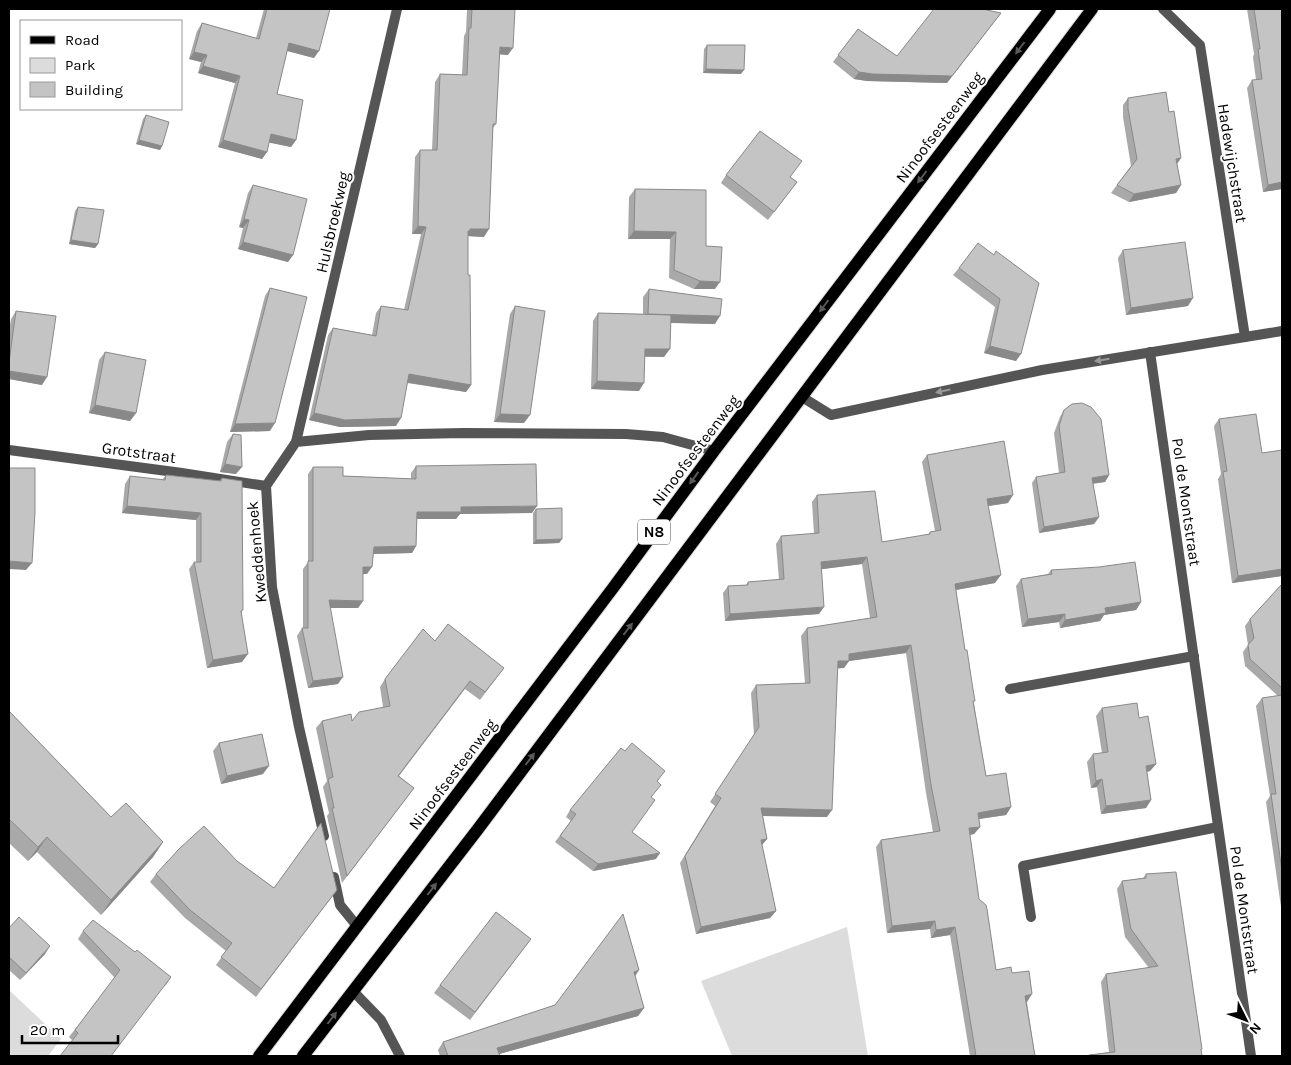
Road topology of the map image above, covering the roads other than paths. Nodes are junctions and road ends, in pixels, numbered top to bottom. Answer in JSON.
{"nodes":[{"id":1,"x":397,"y":9,"type":"edge"},
{"id":2,"x":1050,"y":9,"type":"edge"},
{"id":3,"x":1092,"y":9,"type":"edge"},
{"id":4,"x":1163,"y":9,"type":"edge"},
{"id":5,"x":1282,"y":331,"type":"edge"},
{"id":6,"x":1245,"y":337,"type":"junction"},
{"id":7,"x":1150,"y":352,"type":"junction"},
{"id":8,"x":802,"y":397,"type":"junction"},
{"id":9,"x":296,"y":442,"type":"junction"},
{"id":10,"x":9,"y":450,"type":"edge"},
{"id":11,"x":714,"y":451,"type":"junction"},
{"id":12,"x":266,"y":486,"type":"junction"},
{"id":13,"x":1194,"y":656,"type":"junction"},
{"id":14,"x":1010,"y":688,"type":"dead end"},
{"id":15,"x":1218,"y":827,"type":"junction"},
{"id":16,"x":327,"y":849,"type":"edge"},
{"id":17,"x":332,"y":868,"type":"edge"},
{"id":18,"x":1031,"y":917,"type":"dead end"},
{"id":19,"x":357,"y":926,"type":"junction"},
{"id":20,"x":353,"y":991,"type":"junction"},
{"id":21,"x":259,"y":1056,"type":"edge"},
{"id":22,"x":303,"y":1056,"type":"edge"},
{"id":23,"x":400,"y":1056,"type":"edge"},
{"id":24,"x":1251,"y":1056,"type":"edge"}],
"edges":[{"from":1,"to":9,"type":"street","name":"Hulsbroekweg"},
{"from":2,"to":11,"type":"main road","name":"Ninoofsesteenweg","number":"N8","one_way":true},
{"from":3,"to":8,"type":"main road","number":"N8"},
{"from":4,"to":6,"type":"street","name":"Hadewijchstraat"},
{"from":5,"to":6,"type":"street"},
{"from":6,"to":7,"type":"street"},
{"from":7,"to":8,"type":"street","one_way":true},
{"from":7,"to":13,"type":"street","name":"Pol de Montstraat"},
{"from":20,"to":8,"type":"main road","number":"N8","one_way":true},
{"from":9,"to":11,"type":"street"},
{"from":9,"to":12,"type":"street","name":"Kweddenhoek"},
{"from":10,"to":12,"type":"street","name":"Grotstraat"},
{"from":11,"to":19,"type":"main road","name":"Ninoofsesteenweg","number":"N8","one_way":true},
{"from":12,"to":16,"type":"street","name":"Kweddenhoek"},
{"from":13,"to":14,"type":"street"},
{"from":13,"to":15,"type":"street","name":"Pol de Montstraat"},
{"from":15,"to":18,"type":"street","name":"Pol de Montstraat"},
{"from":15,"to":24,"type":"street","name":"Pol de Montstraat"},
{"from":17,"to":19,"type":"street"},
{"from":19,"to":21,"type":"main road","name":"Ninoofsesteenweg","number":"N8"},
{"from":22,"to":20,"type":"main road","number":"N8","one_way":true},
{"from":20,"to":23,"type":"street"}]}
